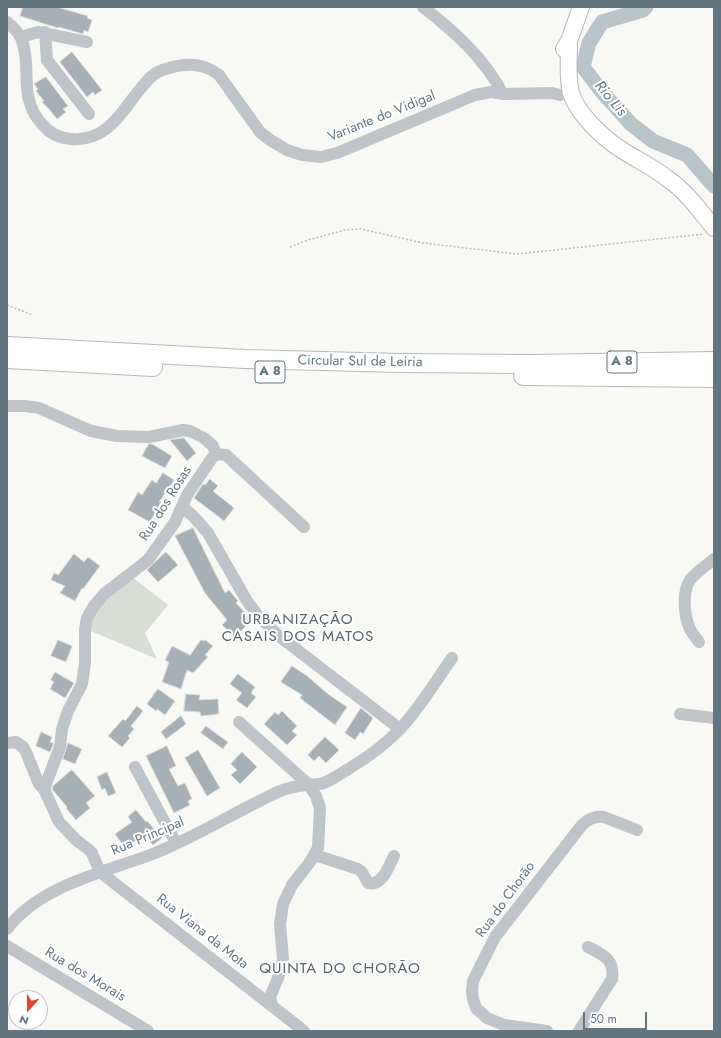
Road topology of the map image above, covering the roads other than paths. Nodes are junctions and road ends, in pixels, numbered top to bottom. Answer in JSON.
{"nodes":[{"id":1,"x":423,"y":7,"type":"edge"},
{"id":2,"x":581,"y":7,"type":"edge"},
{"id":3,"x":7,"y":22,"type":"edge"},
{"id":4,"x":45,"y":32,"type":"junction"},
{"id":5,"x":21,"y":37,"type":"junction"},
{"id":6,"x":87,"y":42,"type":"dead end"},
{"id":7,"x":566,"y":94,"type":"junction"},
{"id":8,"x":503,"y":97,"type":"junction"},
{"id":9,"x":89,"y":114,"type":"dead end"},
{"id":10,"x":711,"y":231,"type":"edge"},
{"id":11,"x":7,"y":346,"type":"edge"},
{"id":12,"x":7,"y":359,"type":"edge"},
{"id":13,"x":714,"y":361,"type":"edge"},
{"id":14,"x":531,"y":370,"type":"junction"},
{"id":15,"x":714,"y":378,"type":"edge"},
{"id":16,"x":7,"y":406,"type":"edge"},
{"id":17,"x":216,"y":454,"type":"junction"},
{"id":18,"x":182,"y":507,"type":"junction"},
{"id":19,"x":304,"y":527,"type":"dead end"},
{"id":20,"x":714,"y":559,"type":"edge"},
{"id":21,"x":698,"y":642,"type":"dead end"},
{"id":22,"x":452,"y":658,"type":"dead end"},
{"id":23,"x":680,"y":714,"type":"dead end"},
{"id":24,"x":714,"y":718,"type":"edge"},
{"id":25,"x":239,"y":722,"type":"dead end"},
{"id":26,"x":400,"y":729,"type":"junction"},
{"id":27,"x":7,"y":743,"type":"edge"},
{"id":28,"x":134,"y":767,"type":"dead end"},
{"id":29,"x":308,"y":784,"type":"junction"},
{"id":30,"x":44,"y":789,"type":"junction"},
{"id":31,"x":637,"y":830,"type":"dead end"},
{"id":32,"x":176,"y":843,"type":"junction"},
{"id":33,"x":315,"y":855,"type":"junction"},
{"id":34,"x":394,"y":856,"type":"dead end"},
{"id":35,"x":100,"y":872,"type":"junction"},
{"id":36,"x":7,"y":929,"type":"edge"},
{"id":37,"x":7,"y":946,"type":"edge"},
{"id":38,"x":588,"y":947,"type":"dead end"},
{"id":39,"x":272,"y":1005,"type":"junction"},
{"id":40,"x":148,"y":1031,"type":"edge"},
{"id":41,"x":304,"y":1031,"type":"edge"},
{"id":42,"x":546,"y":1031,"type":"edge"},
{"id":43,"x":579,"y":1031,"type":"edge"}],
"edges":[{"from":1,"to":8,"type":"street"},
{"from":2,"to":7,"type":"main road"},
{"from":3,"to":5,"type":"street"},
{"from":4,"to":5,"type":"street"},
{"from":4,"to":6,"type":"street"},
{"from":4,"to":9,"type":"street"},
{"from":5,"to":8,"type":"street","name":"Variante do Vidigal"},
{"from":7,"to":8,"type":"street","name":"Variante do Vidigal"},
{"from":7,"to":10,"type":"main road"},
{"from":11,"to":14,"type":"highway","name":"Circular Sul de Leiria","number":"A 8"},
{"from":12,"to":14,"type":"highway","name":"Circular Sul de Leiria","number":"A 8"},
{"from":13,"to":14,"type":"highway","name":"Circular Sul de Leiria","number":"A 8"},
{"from":14,"to":15,"type":"highway","name":"Circular Sul de Leiria","number":"A 8"},
{"from":16,"to":17,"type":"street"},
{"from":17,"to":18,"type":"street","name":"Rua dos Rosas"},
{"from":17,"to":19,"type":"street"},
{"from":18,"to":26,"type":"street"},
{"from":18,"to":30,"type":"street","name":"Rua dos Rosas"},
{"from":20,"to":21,"type":"street"},
{"from":22,"to":26,"type":"street","name":"Rua Principal"},
{"from":23,"to":24,"type":"street"},
{"from":25,"to":29,"type":"street"},
{"from":26,"to":29,"type":"street","name":"Rua Principal"},
{"from":27,"to":30,"type":"street"},
{"from":28,"to":32,"type":"street"},
{"from":29,"to":32,"type":"street","name":"Rua Principal"},
{"from":29,"to":33,"type":"street"},
{"from":30,"to":35,"type":"street"},
{"from":31,"to":42,"type":"street","name":"Rua do Chorão"},
{"from":32,"to":35,"type":"street","name":"Rua Principal"},
{"from":33,"to":34,"type":"street"},
{"from":33,"to":39,"type":"street"},
{"from":35,"to":36,"type":"street","name":"Rua Principal"},
{"from":35,"to":39,"type":"street","name":"Rua Viana da Mota"},
{"from":37,"to":40,"type":"street","name":"Rua dos Morais"},
{"from":38,"to":43,"type":"street"},
{"from":39,"to":41,"type":"street","name":"Rua Viana da Mota"}]}
